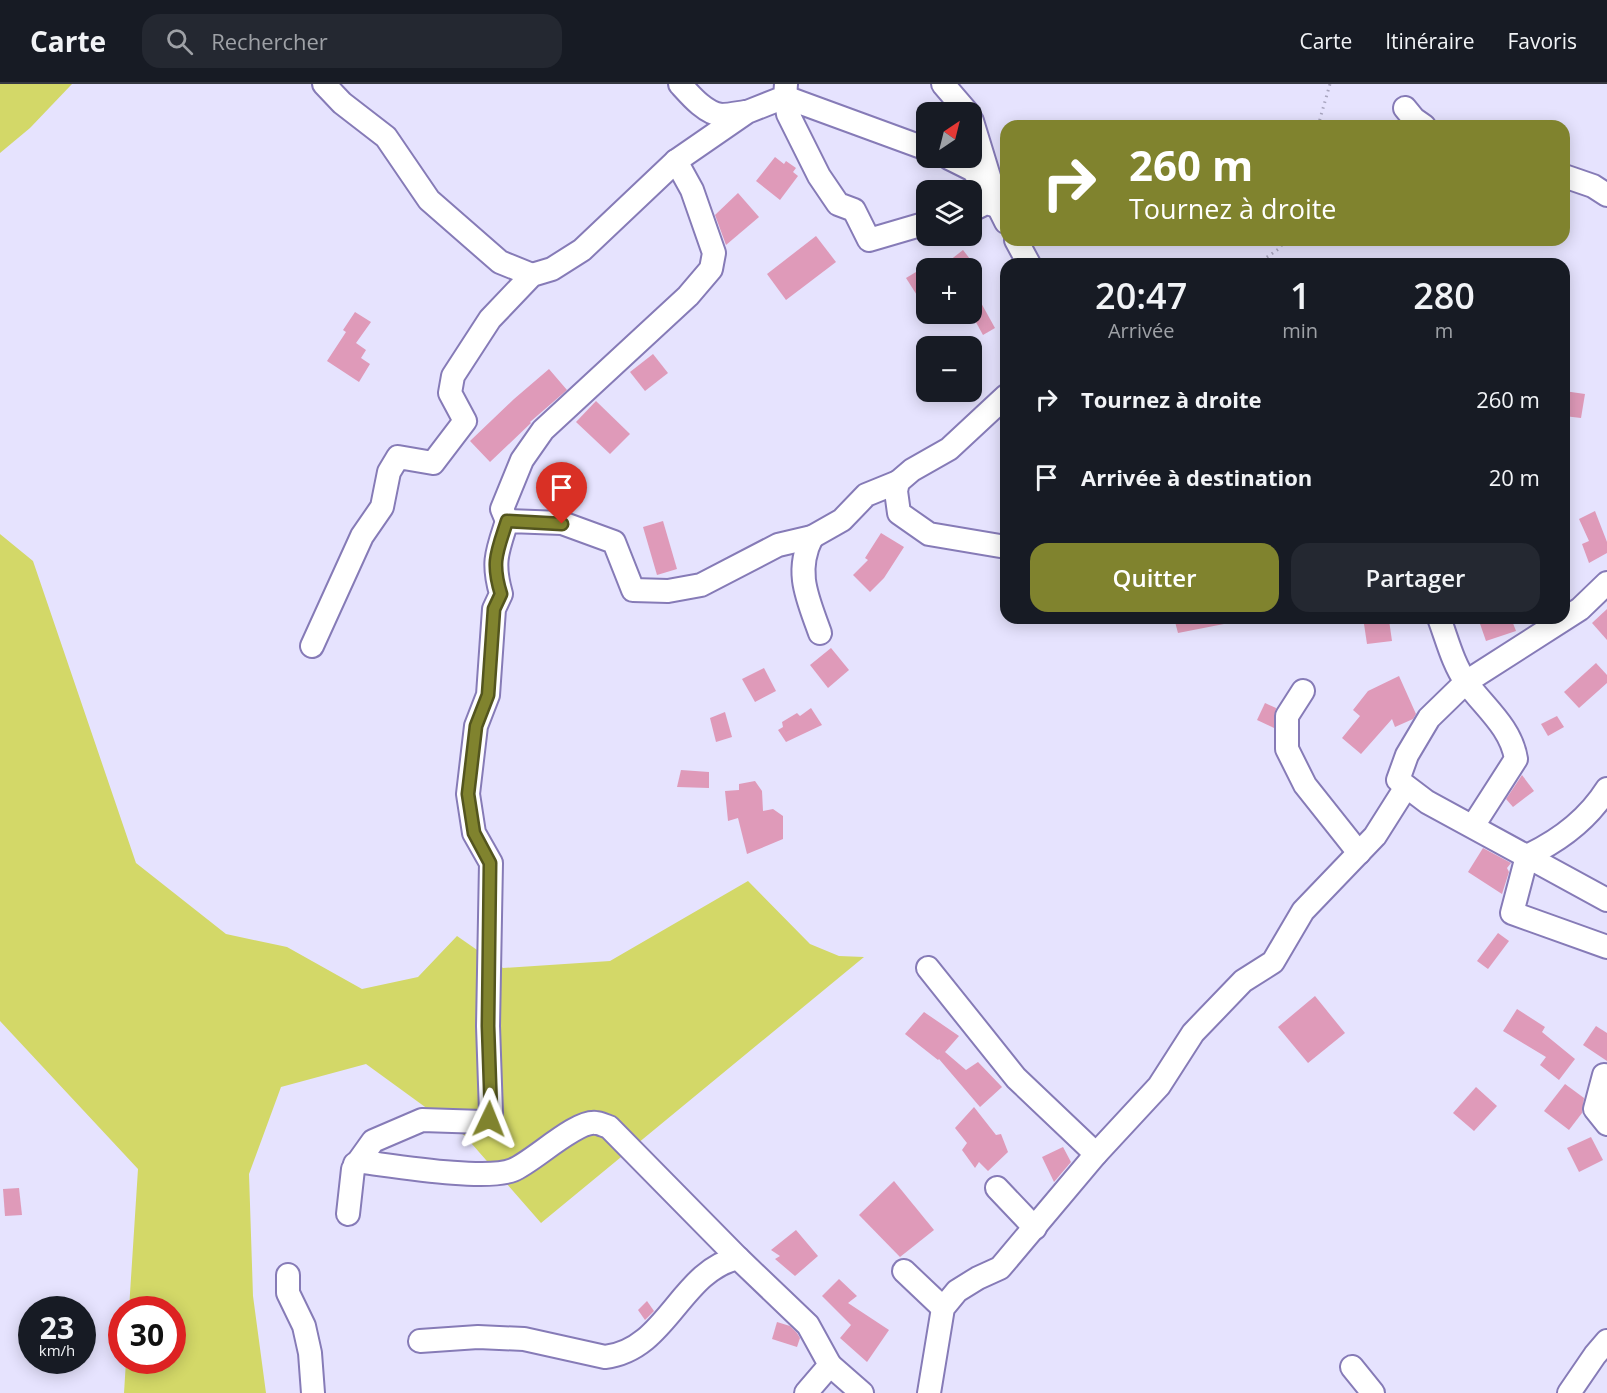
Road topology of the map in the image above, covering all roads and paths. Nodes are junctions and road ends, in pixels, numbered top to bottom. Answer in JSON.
{"nodes":[{"id":1,"x":324,"y":84,"type":"edge"},
{"id":2,"x":680,"y":84,"type":"edge"},
{"id":3,"x":943,"y":84,"type":"edge"},
{"id":4,"x":1330,"y":84,"type":"edge"},
{"id":5,"x":785,"y":90,"type":"edge"},
{"id":6,"x":958,"y":102,"type":"edge"},
{"id":7,"x":1405,"y":108,"type":"dead end"},
{"id":8,"x":747,"y":112,"type":"junction"},
{"id":9,"x":1320,"y":120,"type":"edge"},
{"id":10,"x":1418,"y":120,"type":"edge"},
{"id":11,"x":916,"y":144,"type":"edge"},
{"id":12,"x":982,"y":152,"type":"edge"},
{"id":13,"x":676,"y":161,"type":"junction"},
{"id":14,"x":969,"y":168,"type":"edge"},
{"id":15,"x":1570,"y":178,"type":"edge"},
{"id":16,"x":1607,"y":195,"type":"edge"},
{"id":17,"x":982,"y":205,"type":"edge"},
{"id":18,"x":1000,"y":208,"type":"edge"},
{"id":19,"x":1000,"y":211,"type":"edge"},
{"id":20,"x":1000,"y":213,"type":"edge"},
{"id":21,"x":916,"y":226,"type":"edge"},
{"id":22,"x":1281,"y":246,"type":"edge"},
{"id":23,"x":1266,"y":258,"type":"edge"},
{"id":24,"x":532,"y":275,"type":"junction"},
{"id":25,"x":1000,"y":402,"type":"edge"},
{"id":26,"x":898,"y":482,"type":"junction"},
{"id":27,"x":507,"y":521,"type":"junction"},
{"id":28,"x":812,"y":537,"type":"junction"},
{"id":29,"x":1000,"y":546,"type":"edge"},
{"id":30,"x":1607,"y":583,"type":"edge"},
{"id":31,"x":1570,"y":615,"type":"edge"},
{"id":32,"x":1441,"y":624,"type":"edge"},
{"id":33,"x":1557,"y":624,"type":"edge"},
{"id":34,"x":820,"y":633,"type":"dead end"},
{"id":35,"x":312,"y":646,"type":"dead end"},
{"id":36,"x":1466,"y":682,"type":"junction"},
{"id":37,"x":1303,"y":691,"type":"dead end"},
{"id":38,"x":1406,"y":787,"type":"junction"},
{"id":39,"x":1607,"y":789,"type":"edge"},
{"id":40,"x":1473,"y":826,"type":"junction"},
{"id":41,"x":1359,"y":853,"type":"junction"},
{"id":42,"x":1527,"y":856,"type":"junction"},
{"id":43,"x":1607,"y":900,"type":"edge"},
{"id":44,"x":1607,"y":947,"type":"edge"},
{"id":45,"x":928,"y":968,"type":"dead end"},
{"id":46,"x":1604,"y":1075,"type":"dead end"},
{"id":47,"x":1607,"y":1124,"type":"edge"},
{"id":48,"x":1096,"y":1154,"type":"junction"},
{"id":49,"x":355,"y":1164,"type":"junction"},
{"id":50,"x":997,"y":1188,"type":"dead end"},
{"id":51,"x":348,"y":1214,"type":"dead end"},
{"id":52,"x":1035,"y":1228,"type":"junction"},
{"id":53,"x":738,"y":1258,"type":"junction"},
{"id":54,"x":904,"y":1271,"type":"dead end"},
{"id":55,"x":288,"y":1275,"type":"dead end"},
{"id":56,"x":943,"y":1308,"type":"junction"},
{"id":57,"x":420,"y":1341,"type":"dead end"},
{"id":58,"x":1603,"y":1354,"type":"edge"},
{"id":59,"x":830,"y":1365,"type":"junction"},
{"id":60,"x":1352,"y":1367,"type":"dead end"},
{"id":61,"x":313,"y":1393,"type":"edge"},
{"id":62,"x":806,"y":1393,"type":"edge"},
{"id":63,"x":862,"y":1393,"type":"edge"},
{"id":64,"x":929,"y":1393,"type":"edge"},
{"id":65,"x":1373,"y":1393,"type":"edge"},
{"id":66,"x":1569,"y":1393,"type":"edge"}],
"edges":[{"from":1,"to":24,"type":"street"},
{"from":2,"to":8,"type":"street"},
{"from":3,"to":6,"type":"street"},
{"from":4,"to":9,"type":"path"},
{"from":5,"to":8,"type":"street"},
{"from":5,"to":11,"type":"street"},
{"from":5,"to":21,"type":"street"},
{"from":7,"to":10,"type":"street"},
{"from":8,"to":13,"type":"street"},
{"from":12,"to":18,"type":"street"},
{"from":13,"to":24,"type":"street"},
{"from":13,"to":27,"type":"street"},
{"from":14,"to":19,"type":"street"},
{"from":15,"to":16,"type":"street"},
{"from":17,"to":20,"type":"street"},
{"from":22,"to":23,"type":"path"},
{"from":24,"to":35,"type":"street"},
{"from":25,"to":26,"type":"street"},
{"from":26,"to":28,"type":"street"},
{"from":26,"to":29,"type":"street"},
{"from":27,"to":28,"type":"street"},
{"from":27,"to":49,"type":"street"},
{"from":28,"to":34,"type":"street"},
{"from":30,"to":31,"type":"street"},
{"from":32,"to":36,"type":"street"},
{"from":33,"to":36,"type":"street"},
{"from":36,"to":38,"type":"street"},
{"from":36,"to":40,"type":"street"},
{"from":37,"to":41,"type":"street"},
{"from":38,"to":40,"type":"street"},
{"from":38,"to":41,"type":"street"},
{"from":39,"to":42,"type":"street"},
{"from":40,"to":42,"type":"street"},
{"from":41,"to":48,"type":"street"},
{"from":42,"to":43,"type":"street"},
{"from":42,"to":44,"type":"street"},
{"from":45,"to":48,"type":"street"},
{"from":46,"to":47,"type":"street"},
{"from":48,"to":52,"type":"street"},
{"from":49,"to":51,"type":"street"},
{"from":49,"to":53,"type":"street"},
{"from":50,"to":52,"type":"street"},
{"from":52,"to":56,"type":"street"},
{"from":53,"to":57,"type":"street"},
{"from":53,"to":59,"type":"street"},
{"from":54,"to":56,"type":"street"},
{"from":55,"to":61,"type":"street"},
{"from":56,"to":64,"type":"street"},
{"from":58,"to":66,"type":"street"},
{"from":59,"to":62,"type":"street"},
{"from":59,"to":63,"type":"street"},
{"from":60,"to":65,"type":"street"}]}
